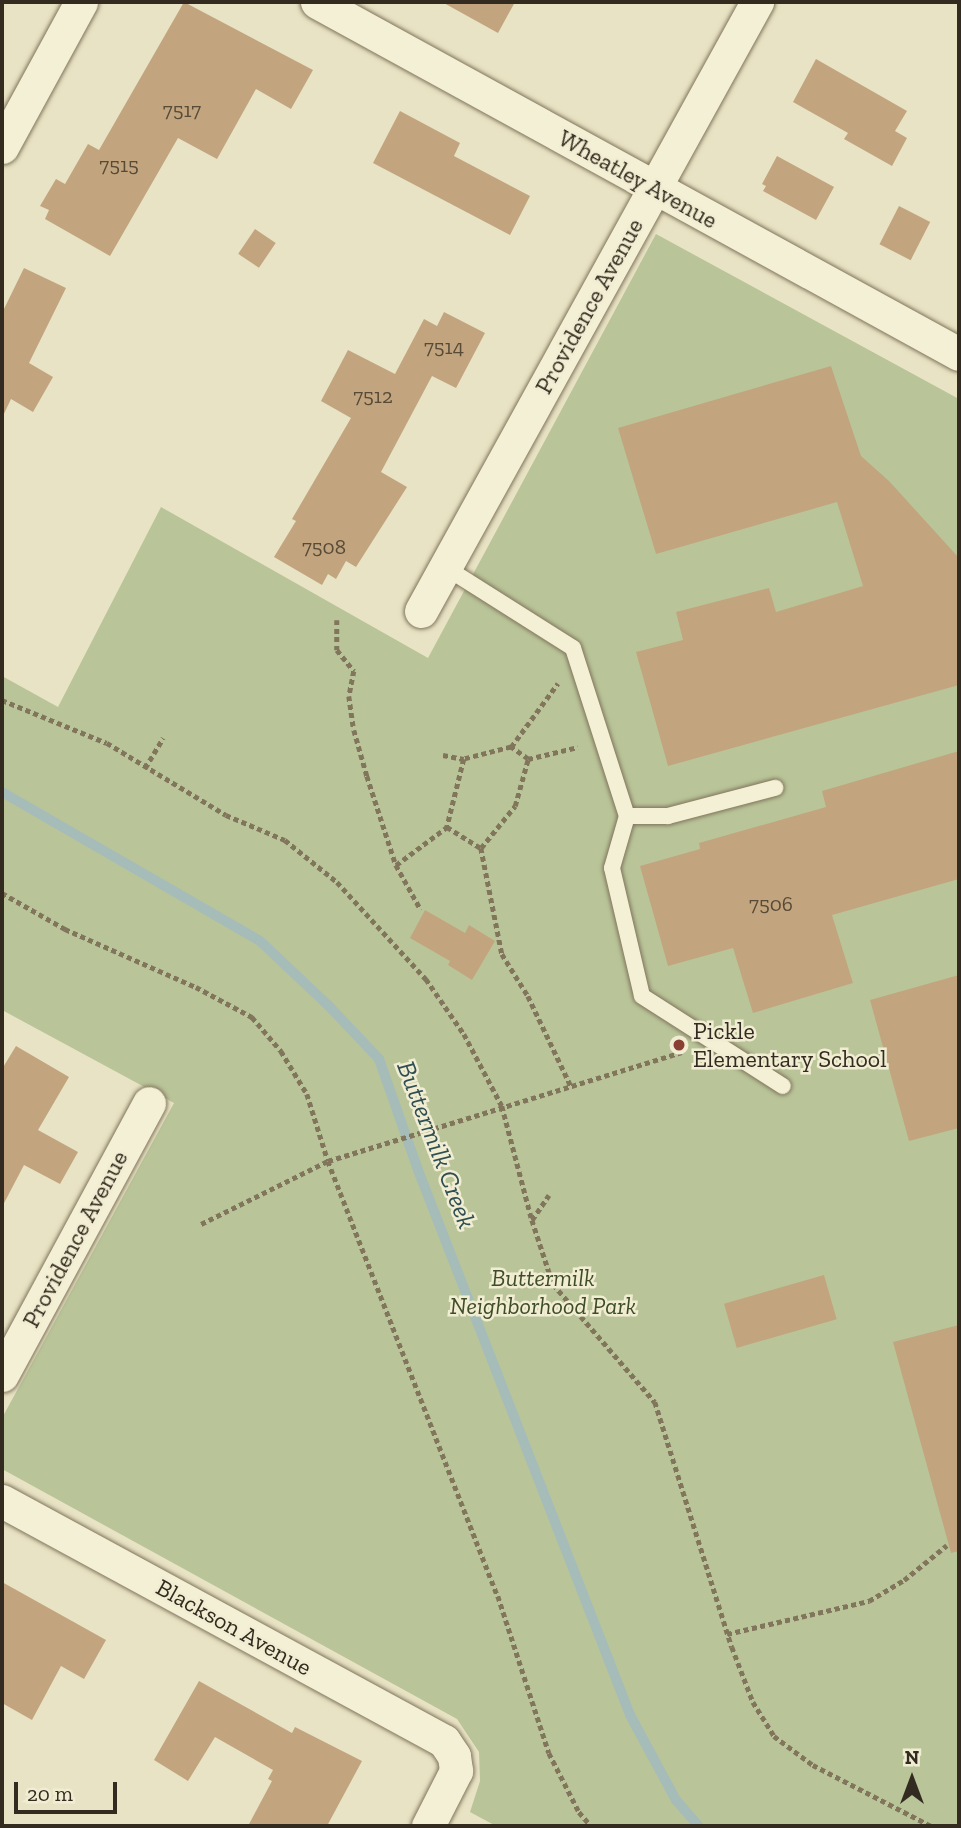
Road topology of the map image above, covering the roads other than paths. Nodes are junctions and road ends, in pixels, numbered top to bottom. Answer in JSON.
{"nodes":[{"id":1,"x":81,"y":2,"type":"edge"},
{"id":2,"x":317,"y":2,"type":"edge"},
{"id":3,"x":757,"y":2,"type":"edge"},
{"id":4,"x":2,"y":147,"type":"edge"},
{"id":5,"x":654,"y":188,"type":"junction"},
{"id":6,"x":959,"y":355,"type":"edge"},
{"id":7,"x":445,"y":567,"type":"junction"},
{"id":8,"x":421,"y":611,"type":"dead end"},
{"id":9,"x":775,"y":788,"type":"dead end"},
{"id":10,"x":627,"y":816,"type":"junction"},
{"id":11,"x":783,"y":1086,"type":"dead end"},
{"id":12,"x":149,"y":1103,"type":"dead end"},
{"id":13,"x":2,"y":1375,"type":"edge"},
{"id":14,"x":2,"y":1501,"type":"edge"},
{"id":15,"x":428,"y":1826,"type":"edge"}],
"edges":[{"from":1,"to":4,"type":"street"},
{"from":2,"to":5,"type":"street","name":"Wheatley Avenue"},
{"from":3,"to":5,"type":"street","name":"Providence Avenue"},
{"from":5,"to":6,"type":"street","name":"Wheatley Avenue"},
{"from":5,"to":7,"type":"street","name":"Providence Avenue"},
{"from":7,"to":8,"type":"street","name":"Providence Avenue"},
{"from":7,"to":10,"type":"lane"},
{"from":9,"to":10,"type":"lane"},
{"from":10,"to":11,"type":"lane"},
{"from":12,"to":13,"type":"street","name":"Providence Avenue"},
{"from":14,"to":15,"type":"street","name":"Blackson Avenue"}]}
